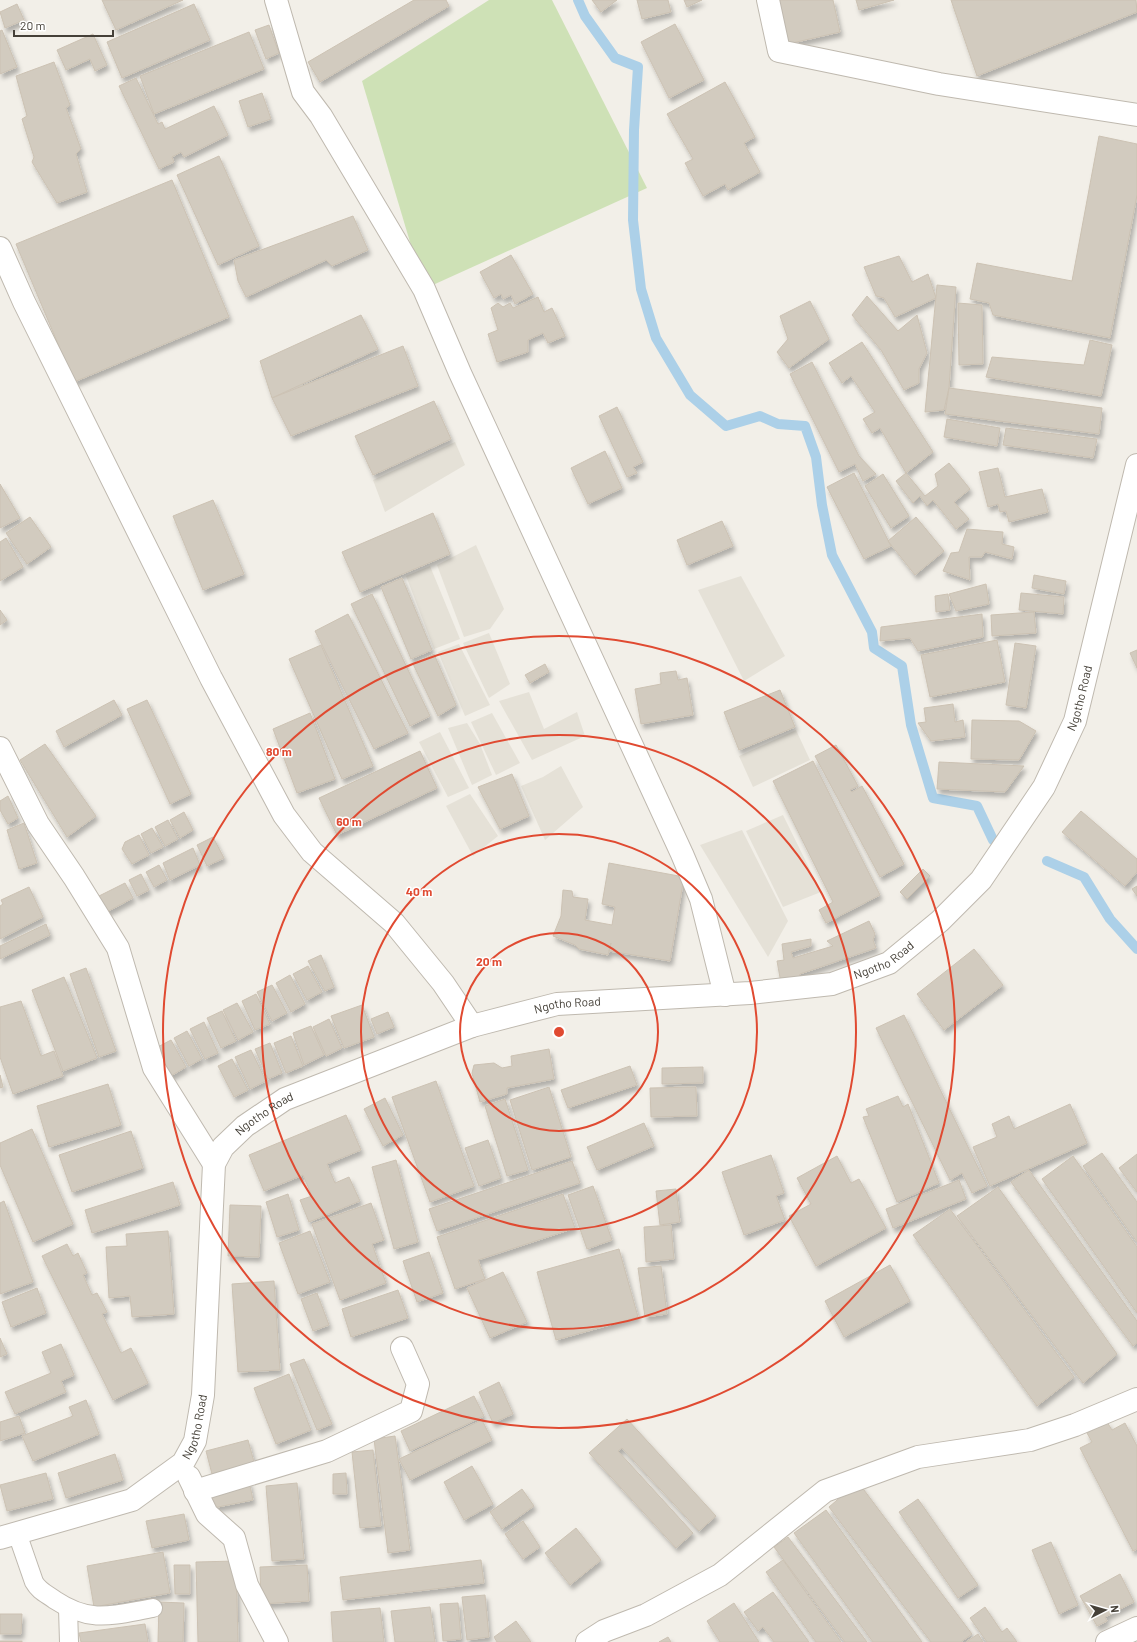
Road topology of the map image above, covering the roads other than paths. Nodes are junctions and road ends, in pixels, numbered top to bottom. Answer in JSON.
{"nodes":[{"id":1,"x":276,"y":0,"type":"edge"},
{"id":2,"x":768,"y":0,"type":"edge"},
{"id":3,"x":1137,"y":115,"type":"edge"},
{"id":4,"x":0,"y":248,"type":"edge"},
{"id":5,"x":1137,"y":466,"type":"edge"},
{"id":6,"x":1134,"y":495,"type":"edge"},
{"id":7,"x":0,"y":748,"type":"edge"},
{"id":8,"x":725,"y":995,"type":"junction"},
{"id":9,"x":472,"y":1026,"type":"junction"},
{"id":10,"x":214,"y":1164,"type":"junction"},
{"id":11,"x":402,"y":1348,"type":"dead end"},
{"id":12,"x":1137,"y":1399,"type":"edge"},
{"id":13,"x":183,"y":1463,"type":"junction"},
{"id":14,"x":195,"y":1491,"type":"junction"},
{"id":15,"x":9,"y":1535,"type":"edge"},
{"id":16,"x":68,"y":1608,"type":"junction"},
{"id":17,"x":153,"y":1608,"type":"dead end"},
{"id":18,"x":1137,"y":1628,"type":"edge"},
{"id":19,"x":69,"y":1642,"type":"edge"},
{"id":20,"x":277,"y":1642,"type":"edge"},
{"id":21,"x":588,"y":1642,"type":"edge"},
{"id":22,"x":1107,"y":1642,"type":"edge"}],
"edges":[{"from":1,"to":8,"type":"street"},
{"from":2,"to":3,"type":"street"},
{"from":4,"to":9,"type":"street"},
{"from":5,"to":6,"type":"street","name":"Ngotho Road"},
{"from":6,"to":8,"type":"street","name":"Ngotho Road"},
{"from":7,"to":10,"type":"street"},
{"from":8,"to":9,"type":"street","name":"Ngotho Road"},
{"from":9,"to":10,"type":"street","name":"Ngotho Road"},
{"from":10,"to":13,"type":"street","name":"Ngotho Road"},
{"from":11,"to":14,"type":"street"},
{"from":12,"to":21,"type":"street"},
{"from":13,"to":14,"type":"street"},
{"from":13,"to":15,"type":"street","name":"Ngotho Road"},
{"from":14,"to":20,"type":"street"},
{"from":15,"to":16,"type":"lane"},
{"from":16,"to":17,"type":"lane"},
{"from":16,"to":19,"type":"lane"},
{"from":18,"to":22,"type":"street"}]}
